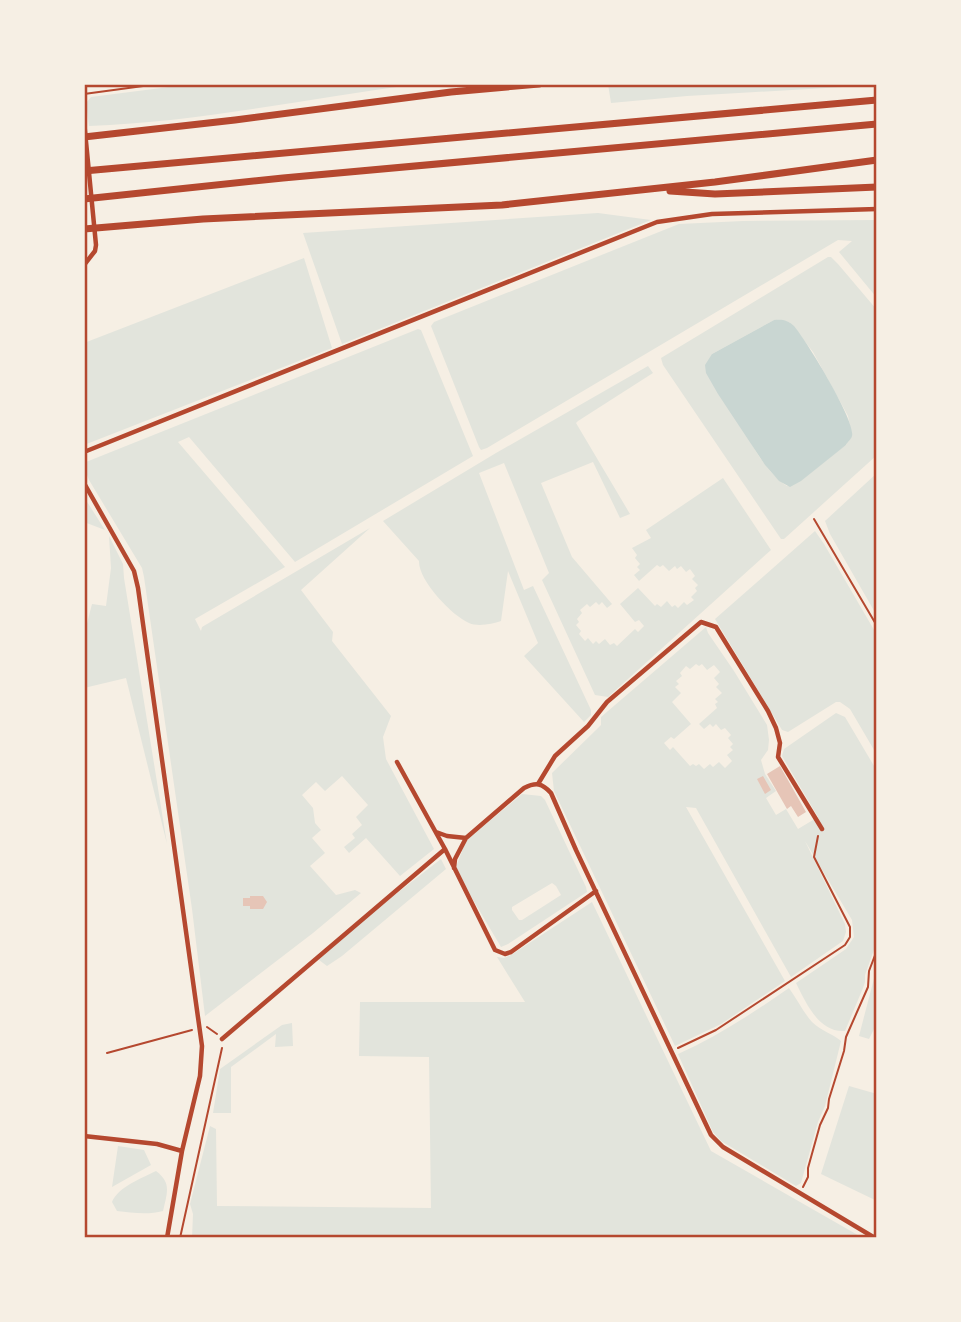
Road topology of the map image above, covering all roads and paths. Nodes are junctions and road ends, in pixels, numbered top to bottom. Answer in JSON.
{"nodes":[{"id":1,"x":158,"y":84,"type":"edge"},
{"id":2,"x":539,"y":84,"type":"edge"},
{"id":3,"x":84,"y":94,"type":"edge"},
{"id":4,"x":877,"y":100,"type":"edge"},
{"id":5,"x":84,"y":121,"type":"edge"},
{"id":6,"x":877,"y":124,"type":"edge"},
{"id":7,"x":84,"y":137,"type":"edge"},
{"id":8,"x":877,"y":160,"type":"edge"},
{"id":9,"x":84,"y":171,"type":"edge"},
{"id":10,"x":877,"y":187,"type":"edge"},
{"id":11,"x":649,"y":190,"type":"junction"},
{"id":12,"x":84,"y":199,"type":"edge"},
{"id":13,"x":877,"y":209,"type":"edge"},
{"id":14,"x":84,"y":229,"type":"edge"},
{"id":15,"x":84,"y":265,"type":"edge"},
{"id":16,"x":84,"y":452,"type":"edge"},
{"id":17,"x":84,"y":483,"type":"edge"},
{"id":18,"x":814,"y":519,"type":"dead end"},
{"id":19,"x":877,"y":625,"type":"edge"},
{"id":20,"x":397,"y":762,"type":"dead end"},
{"id":21,"x":538,"y":784,"type":"junction"},
{"id":22,"x":822,"y":829,"type":"joint"},
{"id":23,"x":435,"y":832,"type":"junction"},
{"id":24,"x":466,"y":838,"type":"junction"},
{"id":25,"x":445,"y":849,"type":"junction"},
{"id":26,"x":454,"y":868,"type":"junction"},
{"id":27,"x":596,"y":891,"type":"junction"},
{"id":28,"x":877,"y":950,"type":"edge"},
{"id":29,"x":200,"y":1028,"type":"junction"},
{"id":30,"x":222,"y":1039,"type":"junction"},
{"id":31,"x":672,"y":1051,"type":"junction"},
{"id":32,"x":107,"y":1052,"type":"dead end"},
{"id":33,"x":84,"y":1136,"type":"edge"},
{"id":34,"x":183,"y":1151,"type":"junction"},
{"id":35,"x":799,"y":1193,"type":"junction"},
{"id":36,"x":167,"y":1238,"type":"edge"},
{"id":37,"x":180,"y":1238,"type":"edge"},
{"id":38,"x":875,"y":1238,"type":"edge"}],
"edges":[{"from":1,"to":3,"type":"path"},
{"from":2,"to":7,"type":"highway"},
{"from":4,"to":9,"type":"highway"},
{"from":5,"to":15,"type":"street"},
{"from":6,"to":12,"type":"highway"},
{"from":8,"to":11,"type":"highway"},
{"from":10,"to":11,"type":"highway"},
{"from":11,"to":14,"type":"highway"},
{"from":13,"to":16,"type":"street"},
{"from":17,"to":29,"type":"street"},
{"from":18,"to":19,"type":"path"},
{"from":20,"to":23,"type":"street"},
{"from":21,"to":22,"type":"street"},
{"from":21,"to":24,"type":"street"},
{"from":21,"to":27,"type":"street"},
{"from":22,"to":31,"type":"path"},
{"from":23,"to":24,"type":"street"},
{"from":23,"to":25,"type":"street"},
{"from":24,"to":26,"type":"street"},
{"from":25,"to":26,"type":"street"},
{"from":25,"to":30,"type":"street"},
{"from":26,"to":27,"type":"street"},
{"from":27,"to":31,"type":"street"},
{"from":28,"to":35,"type":"path"},
{"from":29,"to":30,"type":"path"},
{"from":29,"to":32,"type":"path"},
{"from":29,"to":34,"type":"street"},
{"from":30,"to":37,"type":"path"},
{"from":31,"to":35,"type":"street"},
{"from":33,"to":34,"type":"street"},
{"from":34,"to":36,"type":"street"},
{"from":35,"to":38,"type":"street"}]}
